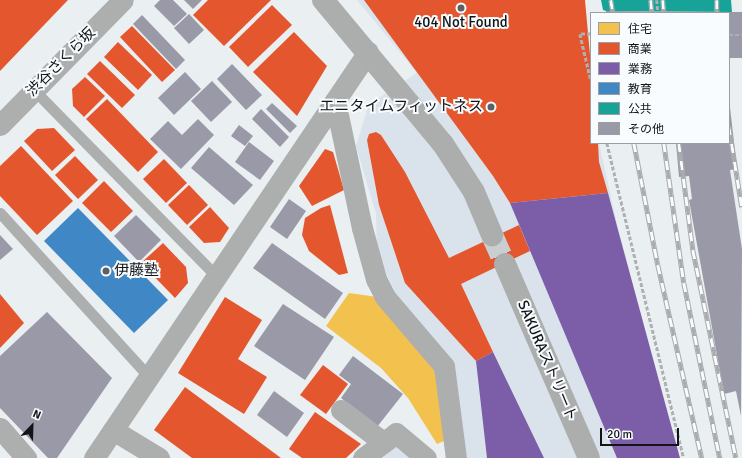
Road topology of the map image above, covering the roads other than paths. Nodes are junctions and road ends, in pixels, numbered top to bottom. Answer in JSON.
{"nodes":[{"id":1,"x":123,"y":0,"type":"edge"},
{"id":2,"x":323,"y":0,"type":"edge"},
{"id":3,"x":368,"y":52,"type":"junction"},
{"id":4,"x":34,"y":90,"type":"junction"},
{"id":5,"x":335,"y":101,"type":"junction"},
{"id":6,"x":0,"y":125,"type":"edge"},
{"id":7,"x":0,"y":213,"type":"edge"},
{"id":8,"x":492,"y":235,"type":"tunnel mouth"},
{"id":9,"x":505,"y":264,"type":"tunnel mouth"},
{"id":10,"x":217,"y":277,"type":"junction"},
{"id":11,"x":149,"y":377,"type":"junction"},
{"id":12,"x":340,"y":410,"type":"dead end"},
{"id":13,"x":0,"y":428,"type":"edge"},
{"id":14,"x":113,"y":430,"type":"junction"},
{"id":15,"x":383,"y":442,"type":"junction"},
{"id":16,"x":26,"y":458,"type":"edge"},
{"id":17,"x":94,"y":458,"type":"edge"},
{"id":18,"x":159,"y":458,"type":"edge"},
{"id":19,"x":363,"y":458,"type":"edge"},
{"id":20,"x":426,"y":458,"type":"edge"},
{"id":21,"x":456,"y":458,"type":"edge"},
{"id":22,"x":589,"y":458,"type":"edge"}],
"edges":[{"from":1,"to":4,"type":"street","name":"渋谷さくら坂"},
{"from":2,"to":3,"type":"street"},
{"from":3,"to":5,"type":"street"},
{"from":3,"to":8,"type":"street"},
{"from":4,"to":6,"type":"street","name":"渋谷さくら坂"},
{"from":4,"to":10,"type":"lane"},
{"from":5,"to":10,"type":"street"},
{"from":5,"to":21,"type":"street"},
{"from":7,"to":11,"type":"lane"},
{"from":9,"to":22,"type":"street","name":"SAKURAストリート"},
{"from":10,"to":11,"type":"street"},
{"from":11,"to":14,"type":"street"},
{"from":12,"to":15,"type":"street"},
{"from":13,"to":16,"type":"street"},
{"from":14,"to":17,"type":"street"},
{"from":14,"to":18,"type":"street"},
{"from":15,"to":19,"type":"street"},
{"from":15,"to":20,"type":"street"}]}
